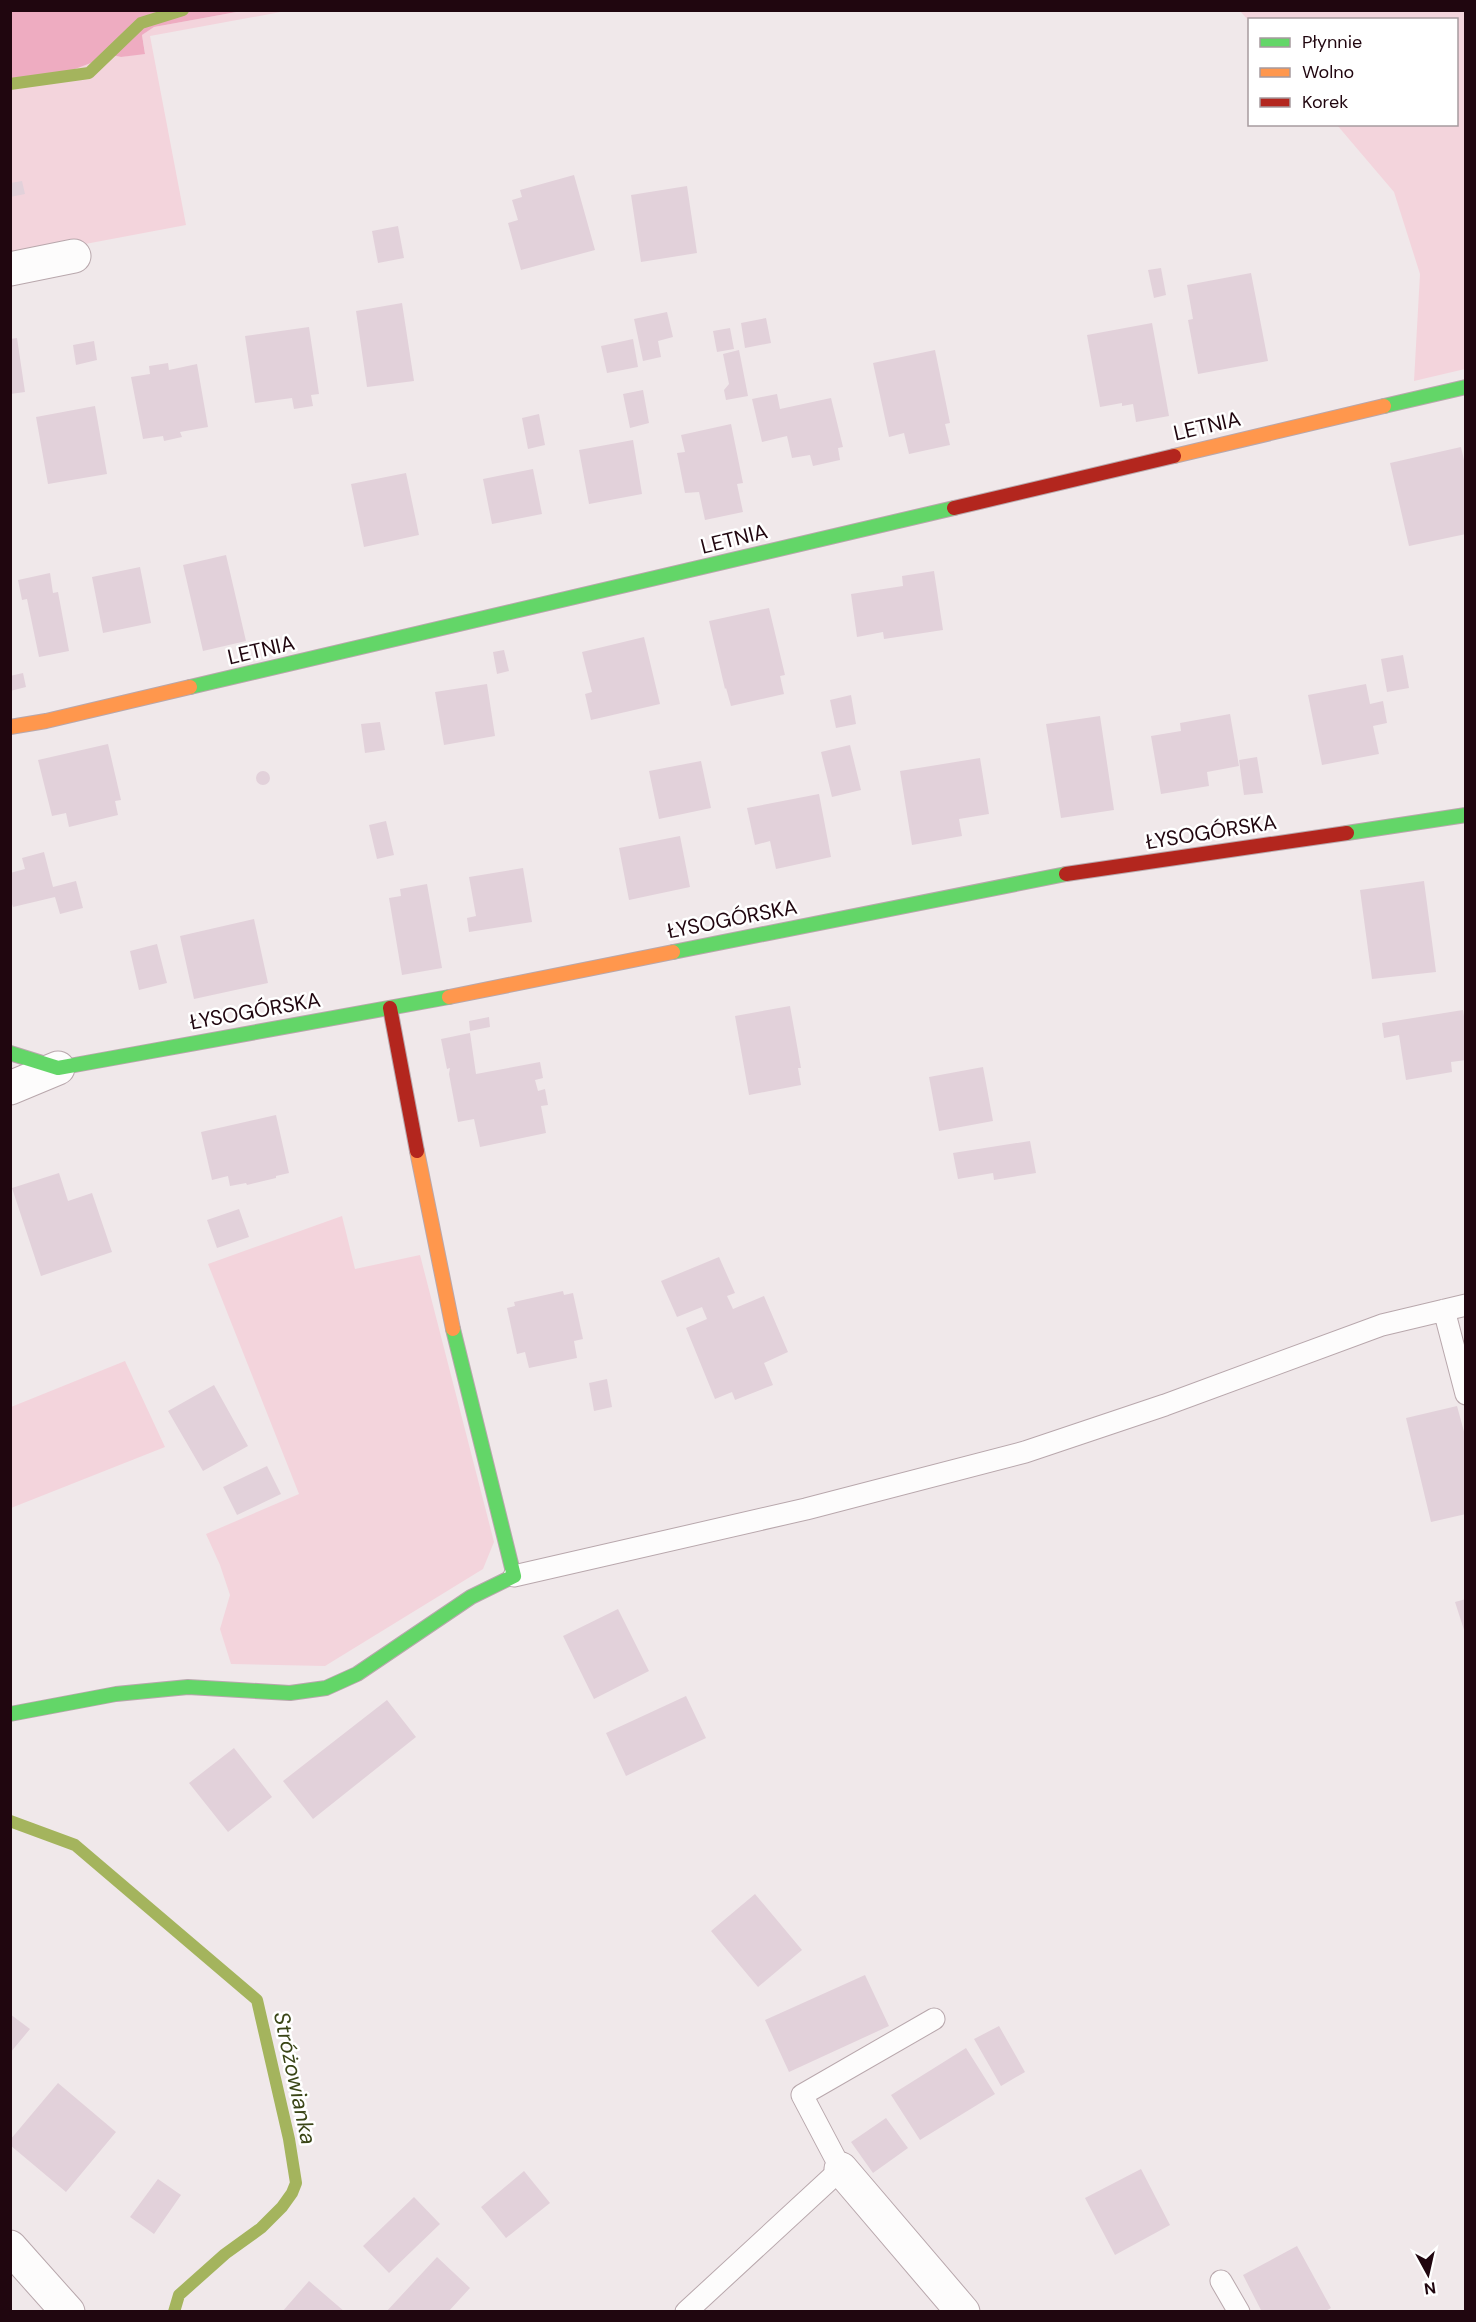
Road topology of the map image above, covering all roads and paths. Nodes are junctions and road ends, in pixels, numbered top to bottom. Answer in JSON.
{"nodes":[{"id":1,"x":74,"y":256,"type":"dead end"},
{"id":2,"x":10,"y":268,"type":"edge"},
{"id":3,"x":1466,"y":387,"type":"edge"},
{"id":4,"x":10,"y":727,"type":"edge"},
{"id":5,"x":1466,"y":814,"type":"edge"},
{"id":6,"x":390,"y":1008,"type":"junction"},
{"id":7,"x":10,"y":1053,"type":"edge"},
{"id":8,"x":58,"y":1068,"type":"junction"},
{"id":9,"x":10,"y":1088,"type":"edge"},
{"id":10,"x":1466,"y":1305,"type":"edge"},
{"id":11,"x":1444,"y":1310,"type":"junction"},
{"id":12,"x":1466,"y":1394,"type":"edge"},
{"id":13,"x":514,"y":1576,"type":"junction"},
{"id":14,"x":10,"y":1714,"type":"edge"},
{"id":15,"x":934,"y":2019,"type":"dead end"},
{"id":16,"x":841,"y":2169,"type":"junction"},
{"id":17,"x":10,"y":2247,"type":"edge"},
{"id":18,"x":1221,"y":2281,"type":"dead end"},
{"id":19,"x":68,"y":2312,"type":"edge"},
{"id":20,"x":686,"y":2312,"type":"edge"},
{"id":21,"x":963,"y":2312,"type":"edge"},
{"id":22,"x":1239,"y":2312,"type":"edge"}],
"edges":[{"from":1,"to":2,"type":"street"},
{"from":3,"to":4,"type":"street","name":"LETNIA"},
{"from":5,"to":6,"type":"street","name":"ŁYSOGÓRSKA"},
{"from":6,"to":8,"type":"street","name":"ŁYSOGÓRSKA"},
{"from":6,"to":13,"type":"street"},
{"from":7,"to":8,"type":"street","name":"ŁYSOGÓRSKA"},
{"from":8,"to":9,"type":"street"},
{"from":10,"to":11,"type":"lane"},
{"from":11,"to":12,"type":"lane"},
{"from":11,"to":13,"type":"lane"},
{"from":13,"to":14,"type":"street"},
{"from":15,"to":16,"type":"lane"},
{"from":16,"to":20,"type":"lane"},
{"from":16,"to":21,"type":"street"},
{"from":17,"to":19,"type":"street"},
{"from":18,"to":22,"type":"lane"}]}
